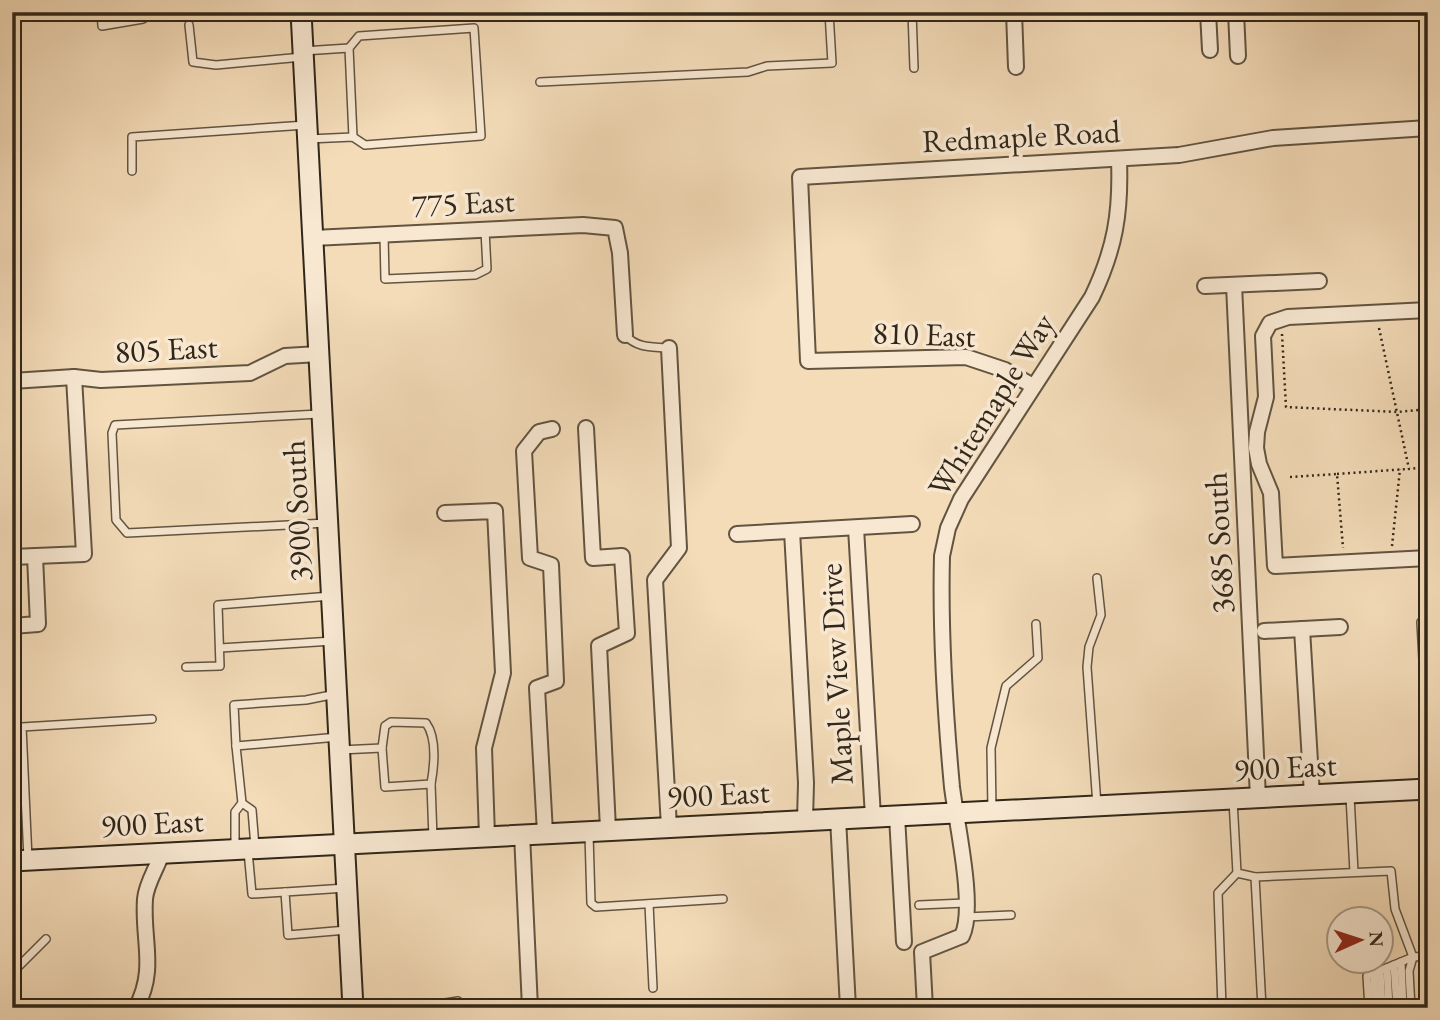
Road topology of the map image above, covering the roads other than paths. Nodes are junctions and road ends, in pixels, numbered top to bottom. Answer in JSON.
{"nodes":[{"id":1,"x":101,"y":12,"type":"edge"},
{"id":2,"x":143,"y":12,"type":"edge"},
{"id":3,"x":300,"y":12,"type":"edge"},
{"id":4,"x":830,"y":12,"type":"edge"},
{"id":5,"x":912,"y":12,"type":"edge"},
{"id":6,"x":1014,"y":12,"type":"edge"},
{"id":7,"x":1208,"y":12,"type":"edge"},
{"id":8,"x":1236,"y":12,"type":"edge"},
{"id":9,"x":189,"y":26,"type":"dead end"},
{"id":10,"x":349,"y":48,"type":"junction"},
{"id":11,"x":1210,"y":50,"type":"dead end"},
{"id":12,"x":303,"y":54,"type":"junction"},
{"id":13,"x":1238,"y":56,"type":"dead end"},
{"id":14,"x":1016,"y":67,"type":"dead end"},
{"id":15,"x":914,"y":68,"type":"dead end"},
{"id":16,"x":540,"y":82,"type":"dead end"},
{"id":17,"x":1428,"y":128,"type":"edge"},
{"id":18,"x":307,"y":132,"type":"junction"},
{"id":19,"x":354,"y":137,"type":"junction"},
{"id":20,"x":1119,"y":160,"type":"junction"},
{"id":21,"x":132,"y":171,"type":"dead end"},
{"id":22,"x":485,"y":230,"type":"junction"},
{"id":23,"x":384,"y":235,"type":"junction"},
{"id":24,"x":313,"y":239,"type":"junction"},
{"id":25,"x":1319,"y":281,"type":"dead end"},
{"id":26,"x":1234,"y":285,"type":"junction"},
{"id":27,"x":1205,"y":286,"type":"dead end"},
{"id":28,"x":1428,"y":310,"type":"edge"},
{"id":29,"x":625,"y":335,"type":"joint"},
{"id":30,"x":669,"y":348,"type":"joint"},
{"id":31,"x":319,"y":354,"type":"junction"},
{"id":32,"x":808,"y":361,"type":"joint"},
{"id":33,"x":75,"y":377,"type":"junction"},
{"id":34,"x":12,"y":381,"type":"edge"},
{"id":35,"x":1033,"y":386,"type":"junction"},
{"id":36,"x":322,"y":414,"type":"junction"},
{"id":37,"x":586,"y":428,"type":"dead end"},
{"id":38,"x":552,"y":429,"type":"dead end"},
{"id":39,"x":445,"y":513,"type":"dead end"},
{"id":40,"x":328,"y":523,"type":"junction"},
{"id":41,"x":912,"y":524,"type":"dead end"},
{"id":42,"x":856,"y":528,"type":"junction"},
{"id":43,"x":792,"y":531,"type":"junction"},
{"id":44,"x":737,"y":534,"type":"dead end"},
{"id":45,"x":35,"y":556,"type":"junction"},
{"id":46,"x":12,"y":557,"type":"edge"},
{"id":47,"x":1428,"y":558,"type":"edge"},
{"id":48,"x":1097,"y":578,"type":"dead end"},
{"id":49,"x":332,"y":596,"type":"junction"},
{"id":50,"x":1428,"y":622,"type":"edge"},
{"id":51,"x":1036,"y":624,"type":"dead end"},
{"id":52,"x":12,"y":626,"type":"edge"},
{"id":53,"x":1340,"y":627,"type":"dead end"},
{"id":54,"x":1302,"y":629,"type":"junction"},
{"id":55,"x":1264,"y":631,"type":"dead end"},
{"id":56,"x":334,"y":641,"type":"junction"},
{"id":57,"x":220,"y":648,"type":"junction"},
{"id":58,"x":186,"y":667,"type":"dead end"},
{"id":59,"x":336,"y":693,"type":"junction"},
{"id":60,"x":152,"y":719,"type":"dead end"},
{"id":61,"x":339,"y":743,"type":"junction"},
{"id":62,"x":236,"y":746,"type":"junction"},
{"id":63,"x":382,"y":748,"type":"junction"},
{"id":64,"x":1428,"y":753,"type":"edge"},
{"id":65,"x":431,"y":784,"type":"junction"},
{"id":66,"x":1428,"y":789,"type":"edge"},
{"id":67,"x":1350,"y":793,"type":"junction"},
{"id":68,"x":1312,"y":795,"type":"junction"},
{"id":69,"x":1258,"y":798,"type":"junction"},
{"id":70,"x":1233,"y":799,"type":"junction"},
{"id":71,"x":242,"y":803,"type":"junction"},
{"id":72,"x":1097,"y":806,"type":"junction"},
{"id":73,"x":992,"y":811,"type":"junction"},
{"id":74,"x":956,"y":813,"type":"junction"},
{"id":75,"x":897,"y":816,"type":"junction"},
{"id":76,"x":873,"y":817,"type":"junction"},
{"id":77,"x":838,"y":818,"type":"junction"},
{"id":78,"x":805,"y":820,"type":"junction"},
{"id":79,"x":669,"y":827,"type":"junction"},
{"id":80,"x":598,"y":830,"type":"junction"},
{"id":81,"x":545,"y":833,"type":"junction"},
{"id":82,"x":522,"y":834,"type":"junction"},
{"id":83,"x":487,"y":836,"type":"junction"},
{"id":84,"x":433,"y":839,"type":"junction"},
{"id":85,"x":344,"y":844,"type":"junction"},
{"id":86,"x":246,"y":848,"type":"junction"},
{"id":87,"x":162,"y":853,"type":"junction"},
{"id":88,"x":20,"y":860,"type":"edge"},
{"id":89,"x":1354,"y":872,"type":"junction"},
{"id":90,"x":1237,"y":873,"type":"junction"},
{"id":91,"x":1255,"y":877,"type":"junction"},
{"id":92,"x":347,"y":888,"type":"junction"},
{"id":93,"x":285,"y":892,"type":"junction"},
{"id":94,"x":723,"y":899,"type":"dead end"},
{"id":95,"x":649,"y":904,"type":"junction"},
{"id":96,"x":919,"y":905,"type":"dead end"},
{"id":97,"x":965,"y":910,"type":"junction"},
{"id":98,"x":1012,"y":915,"type":"dead end"},
{"id":99,"x":349,"y":930,"type":"junction"},
{"id":100,"x":46,"y":939,"type":"dead end"},
{"id":101,"x":904,"y":942,"type":"dead end"},
{"id":102,"x":1428,"y":956,"type":"edge"},
{"id":103,"x":1413,"y":957,"type":"junction"},
{"id":104,"x":1394,"y":964,"type":"edge"},
{"id":105,"x":12,"y":972,"type":"edge"},
{"id":106,"x":1371,"y":974,"type":"edge"},
{"id":107,"x":1385,"y":974,"type":"edge"},
{"id":108,"x":1386,"y":974,"type":"edge"},
{"id":109,"x":1387,"y":974,"type":"edge"},
{"id":110,"x":1389,"y":974,"type":"edge"},
{"id":111,"x":1390,"y":974,"type":"edge"},
{"id":112,"x":653,"y":988,"type":"dead end"},
{"id":113,"x":458,"y":1001,"type":"dead end"},
{"id":114,"x":136,"y":1008,"type":"edge"},
{"id":115,"x":353,"y":1008,"type":"edge"},
{"id":116,"x":414,"y":1008,"type":"edge"},
{"id":117,"x":530,"y":1008,"type":"edge"},
{"id":118,"x":848,"y":1008,"type":"edge"},
{"id":119,"x":925,"y":1008,"type":"edge"},
{"id":120,"x":1222,"y":1008,"type":"edge"},
{"id":121,"x":1262,"y":1008,"type":"edge"},
{"id":122,"x":1368,"y":1008,"type":"edge"},
{"id":123,"x":1375,"y":1008,"type":"edge"},
{"id":124,"x":1382,"y":1008,"type":"edge"},
{"id":125,"x":1389,"y":1008,"type":"edge"},
{"id":126,"x":1397,"y":1008,"type":"edge"},
{"id":127,"x":1403,"y":1008,"type":"edge"},
{"id":128,"x":1411,"y":1008,"type":"edge"}],
"edges":[{"from":1,"to":2,"type":"lane"},
{"from":3,"to":12,"type":"main road","name":"3900 South"},
{"from":4,"to":16,"type":"lane"},
{"from":5,"to":15,"type":"lane"},
{"from":6,"to":14,"type":"street"},
{"from":7,"to":11,"type":"street"},
{"from":8,"to":13,"type":"street"},
{"from":9,"to":12,"type":"lane"},
{"from":10,"to":12,"type":"lane"},
{"from":10,"to":19,"type":"lane"},
{"from":10,"to":19,"type":"lane"},
{"from":12,"to":18,"type":"main road","name":"3900 South"},
{"from":17,"to":20,"type":"street","name":"Redmaple Road"},
{"from":18,"to":19,"type":"lane"},
{"from":18,"to":21,"type":"lane"},
{"from":18,"to":24,"type":"main road","name":"3900 South"},
{"from":20,"to":32,"type":"street","name":"Redmaple Road"},
{"from":20,"to":35,"type":"street","name":"Whitemaple Way"},
{"from":22,"to":23,"type":"street","name":"775 East"},
{"from":22,"to":23,"type":"lane"},
{"from":22,"to":29,"type":"street","name":"775 East"},
{"from":23,"to":24,"type":"street","name":"775 East"},
{"from":24,"to":31,"type":"main road","name":"3900 South"},
{"from":25,"to":26,"type":"street"},
{"from":26,"to":27,"type":"street"},
{"from":26,"to":69,"type":"street","name":"3685 South"},
{"from":28,"to":47,"type":"street"},
{"from":29,"to":30,"type":"lane"},
{"from":30,"to":79,"type":"street"},
{"from":31,"to":33,"type":"street","name":"805 East"},
{"from":31,"to":36,"type":"main road","name":"3900 South"},
{"from":32,"to":35,"type":"street","name":"810 East"},
{"from":33,"to":34,"type":"street","name":"805 East"},
{"from":33,"to":45,"type":"street"},
{"from":35,"to":74,"type":"street","name":"Whitemaple Way"},
{"from":36,"to":40,"type":"main road","name":"3900 South"},
{"from":36,"to":40,"type":"lane"},
{"from":37,"to":80,"type":"street"},
{"from":38,"to":81,"type":"street"},
{"from":39,"to":83,"type":"street"},
{"from":40,"to":49,"type":"main road","name":"3900 South"},
{"from":41,"to":42,"type":"street","name":"Maple View Drive"},
{"from":42,"to":43,"type":"street","name":"Maple View Drive"},
{"from":42,"to":76,"type":"street","name":"Maple View Drive"},
{"from":43,"to":44,"type":"street","name":"Maple View Drive"},
{"from":43,"to":78,"type":"street"},
{"from":45,"to":46,"type":"street"},
{"from":45,"to":52,"type":"street"},
{"from":48,"to":72,"type":"lane"},
{"from":49,"to":56,"type":"main road","name":"3900 South"},
{"from":49,"to":57,"type":"lane"},
{"from":50,"to":64,"type":"lane"},
{"from":51,"to":73,"type":"lane"},
{"from":53,"to":54,"type":"street"},
{"from":54,"to":55,"type":"street"},
{"from":54,"to":68,"type":"street"},
{"from":56,"to":57,"type":"lane"},
{"from":56,"to":59,"type":"main road","name":"3900 South"},
{"from":57,"to":58,"type":"lane"},
{"from":59,"to":61,"type":"main road","name":"3900 South"},
{"from":59,"to":62,"type":"lane"},
{"from":60,"to":88,"type":"lane"},
{"from":61,"to":62,"type":"lane"},
{"from":61,"to":63,"type":"lane"},
{"from":61,"to":85,"type":"main road","name":"3900 South"},
{"from":62,"to":71,"type":"lane"},
{"from":63,"to":65,"type":"lane"},
{"from":63,"to":65,"type":"lane"},
{"from":65,"to":84,"type":"lane"},
{"from":66,"to":67,"type":"main road","name":"900 East"},
{"from":67,"to":68,"type":"main road","name":"900 East"},
{"from":67,"to":89,"type":"lane"},
{"from":68,"to":69,"type":"main road","name":"900 East"},
{"from":69,"to":70,"type":"main road","name":"900 East"},
{"from":70,"to":72,"type":"main road","name":"900 East"},
{"from":70,"to":90,"type":"lane"},
{"from":71,"to":86,"type":"lane"},
{"from":71,"to":86,"type":"lane"},
{"from":72,"to":73,"type":"main road","name":"900 East"},
{"from":73,"to":74,"type":"main road","name":"900 East"},
{"from":74,"to":75,"type":"main road","name":"900 East"},
{"from":74,"to":97,"type":"street","name":"Whitemaple Way"},
{"from":75,"to":76,"type":"main road","name":"900 East"},
{"from":75,"to":101,"type":"street"},
{"from":76,"to":77,"type":"main road","name":"900 East"},
{"from":77,"to":78,"type":"main road","name":"900 East"},
{"from":77,"to":118,"type":"street"},
{"from":78,"to":79,"type":"main road","name":"900 East"},
{"from":79,"to":80,"type":"main road","name":"900 East"},
{"from":80,"to":81,"type":"main road","name":"900 East"},
{"from":80,"to":95,"type":"lane"},
{"from":81,"to":82,"type":"main road","name":"900 East"},
{"from":82,"to":83,"type":"main road","name":"900 East"},
{"from":82,"to":117,"type":"street"},
{"from":83,"to":84,"type":"main road","name":"900 East"},
{"from":84,"to":85,"type":"main road","name":"900 East"},
{"from":85,"to":86,"type":"main road","name":"900 East"},
{"from":85,"to":92,"type":"main road","name":"3900 South"},
{"from":86,"to":87,"type":"main road","name":"900 East"},
{"from":86,"to":93,"type":"lane"},
{"from":87,"to":88,"type":"main road","name":"900 East"},
{"from":87,"to":114,"type":"street"},
{"from":89,"to":91,"type":"lane"},
{"from":89,"to":103,"type":"lane"},
{"from":90,"to":91,"type":"lane"},
{"from":90,"to":120,"type":"lane"},
{"from":91,"to":121,"type":"lane"},
{"from":92,"to":93,"type":"lane"},
{"from":92,"to":99,"type":"main road","name":"3900 South"},
{"from":93,"to":99,"type":"lane"},
{"from":94,"to":95,"type":"lane"},
{"from":95,"to":112,"type":"lane"},
{"from":96,"to":97,"type":"lane"},
{"from":97,"to":98,"type":"lane"},
{"from":97,"to":119,"type":"street"},
{"from":99,"to":115,"type":"main road","name":"3900 South"},
{"from":100,"to":105,"type":"lane"},
{"from":102,"to":103,"type":"lane"},
{"from":103,"to":104,"type":"lane"},
{"from":103,"to":128,"type":"lane"},
{"from":106,"to":122,"type":"lane"},
{"from":107,"to":123,"type":"lane"},
{"from":108,"to":124,"type":"lane"},
{"from":109,"to":125,"type":"lane"},
{"from":110,"to":126,"type":"lane"},
{"from":111,"to":127,"type":"lane"},
{"from":113,"to":116,"type":"lane"}]}
